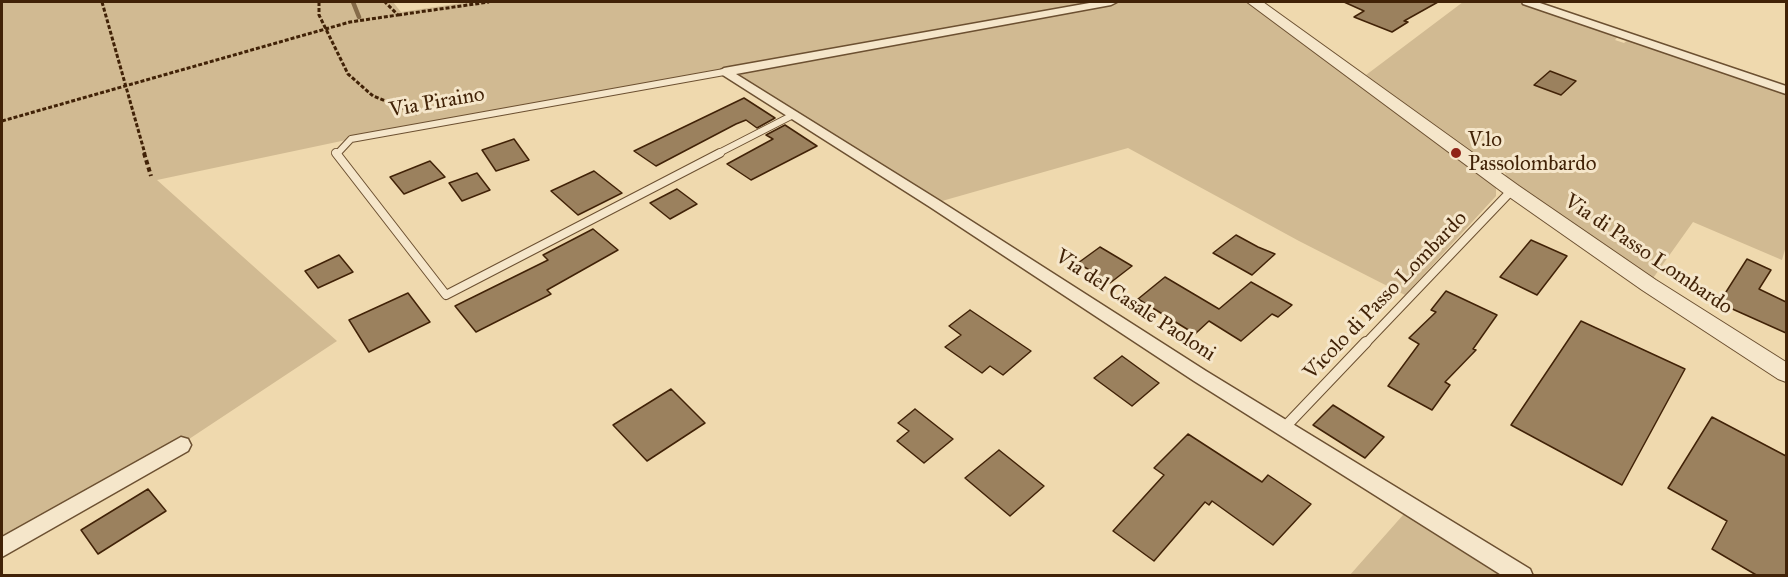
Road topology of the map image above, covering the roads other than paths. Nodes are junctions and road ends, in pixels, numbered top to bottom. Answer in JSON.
{"nodes":[{"id":1,"x":1111,"y":2,"type":"edge"},
{"id":2,"x":1254,"y":2,"type":"edge"},
{"id":3,"x":1527,"y":2,"type":"edge"},
{"id":4,"x":724,"y":72,"type":"junction"},
{"id":5,"x":1786,"y":90,"type":"edge"},
{"id":6,"x":793,"y":115,"type":"junction"},
{"id":7,"x":1512,"y":190,"type":"junction"},
{"id":8,"x":1786,"y":373,"type":"edge"},
{"id":9,"x":1285,"y":427,"type":"junction"},
{"id":10,"x":180,"y":445,"type":"dead end"},
{"id":11,"x":2,"y":548,"type":"edge"},
{"id":12,"x":1522,"y":576,"type":"edge"}],
"edges":[{"from":1,"to":4,"type":"street","name":"Via Piraino"},
{"from":2,"to":7,"type":"street","name":"Via di Passo Lombardo"},
{"from":3,"to":5,"type":"street"},
{"from":4,"to":6,"type":"street","name":"Via del Casale Paoloni"},
{"from":4,"to":6,"type":"lane","name":"Via Piraino"},
{"from":6,"to":9,"type":"street","name":"Via del Casale Paoloni"},
{"from":7,"to":8,"type":"street","name":"Via di Passo Lombardo"},
{"from":7,"to":9,"type":"lane","name":"Vicolo di Passo Lombardo"},
{"from":9,"to":12,"type":"street","name":"Via del Casale Paoloni"},
{"from":10,"to":11,"type":"street"}]}
